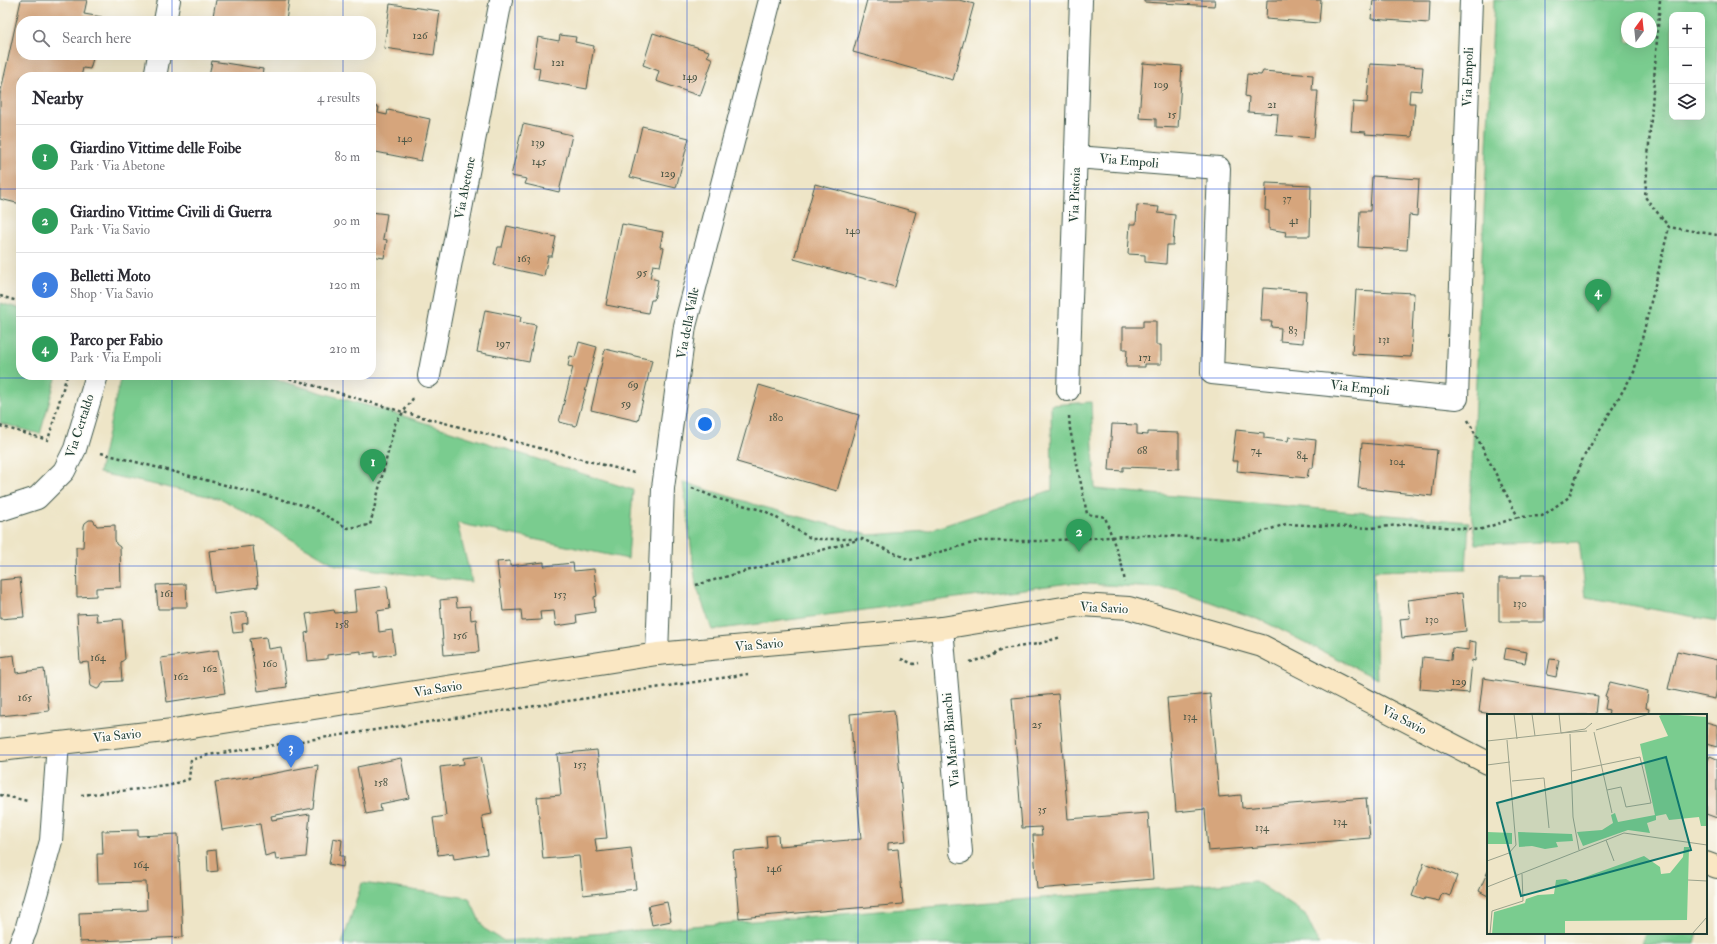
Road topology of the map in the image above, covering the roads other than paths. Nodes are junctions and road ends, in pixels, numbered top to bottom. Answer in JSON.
{"nodes":[{"id":1,"x":169,"y":0,"type":"edge"},
{"id":2,"x":501,"y":0,"type":"edge"},
{"id":3,"x":770,"y":0,"type":"edge"},
{"id":4,"x":1081,"y":0,"type":"edge"},
{"id":5,"x":1471,"y":0,"type":"edge"},
{"id":6,"x":166,"y":16,"type":"edge"},
{"id":7,"x":158,"y":60,"type":"edge"},
{"id":8,"x":156,"y":72,"type":"edge"},
{"id":9,"x":1076,"y":156,"type":"junction"},
{"id":10,"x":429,"y":376,"type":"road end"},
{"id":11,"x":96,"y":380,"type":"edge"},
{"id":12,"x":1068,"y":390,"type":"dead end"},
{"id":13,"x":0,"y":510,"type":"edge"},
{"id":14,"x":942,"y":628,"type":"junction"},
{"id":15,"x":657,"y":654,"type":"junction"},
{"id":16,"x":58,"y":743,"type":"junction"},
{"id":17,"x":0,"y":750,"type":"edge"},
{"id":18,"x":1487,"y":762,"type":"edge"},
{"id":19,"x":961,"y":852,"type":"dead end"},
{"id":20,"x":1707,"y":863,"type":"edge"},
{"id":21,"x":1717,"y":867,"type":"edge"},
{"id":22,"x":20,"y":944,"type":"edge"}],
"edges":[{"from":1,"to":6,"type":"street"},
{"from":2,"to":10,"type":"street","name":"Via Abetone"},
{"from":3,"to":15,"type":"street","name":"Via della Valle"},
{"from":4,"to":9,"type":"street","name":"Via Pistoia"},
{"from":5,"to":9,"type":"street","name":"Via Empoli"},
{"from":7,"to":8,"type":"street"},
{"from":9,"to":12,"type":"street","name":"Via Pistoia"},
{"from":11,"to":13,"type":"street","name":"Via Certaldo"},
{"from":14,"to":15,"type":"street","name":"Via Savio"},
{"from":14,"to":18,"type":"street","name":"Via Savio"},
{"from":14,"to":19,"type":"street","name":"Via Mario Bianchi"},
{"from":15,"to":16,"type":"street","name":"Via Savio"},
{"from":16,"to":17,"type":"street","name":"Via Savio"},
{"from":16,"to":22,"type":"street"},
{"from":20,"to":21,"type":"street"}]}
